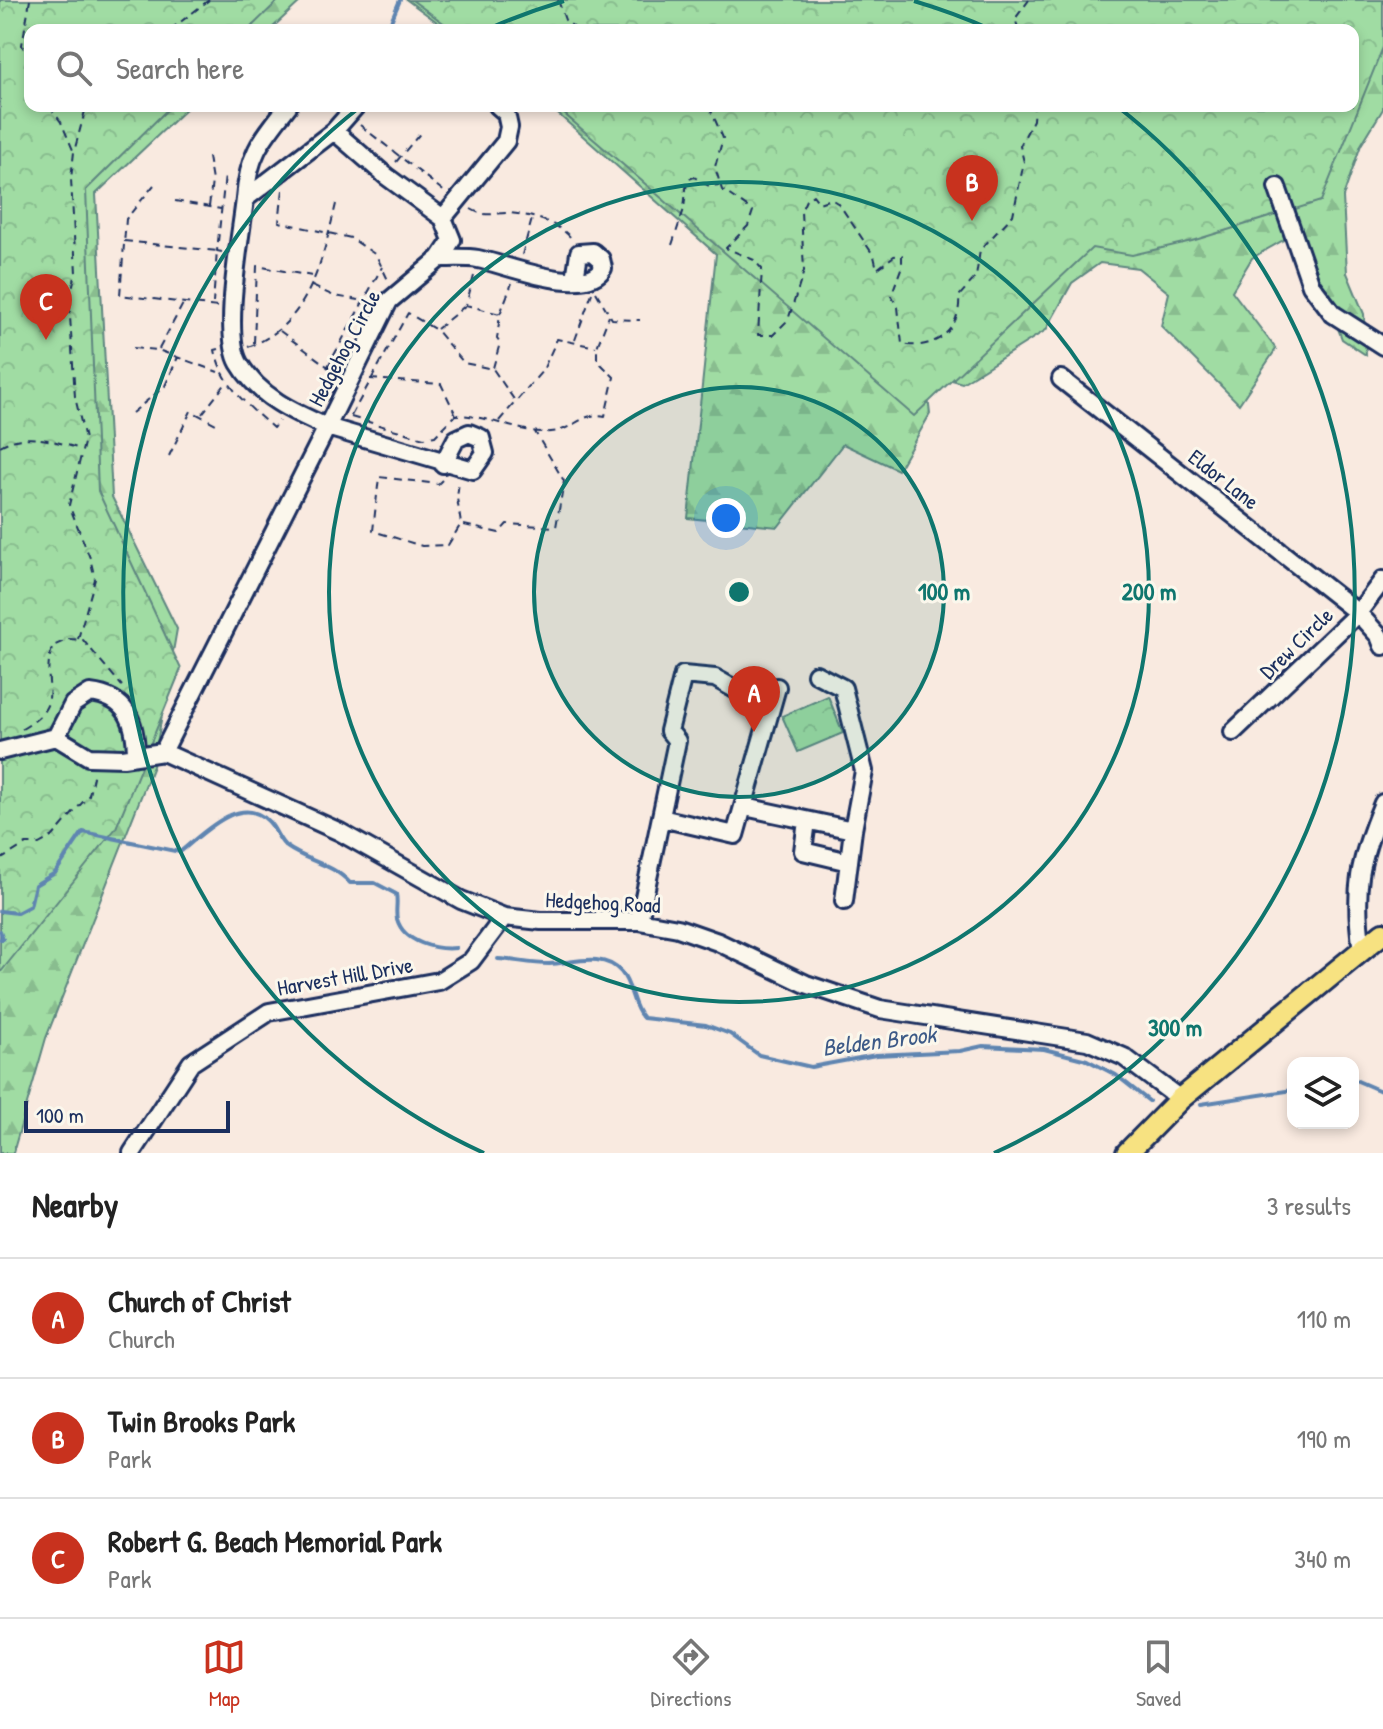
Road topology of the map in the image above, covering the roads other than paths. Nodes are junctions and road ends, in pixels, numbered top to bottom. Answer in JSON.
{"nodes":[{"id":1,"x":283,"y":112,"type":"edge"},
{"id":2,"x":351,"y":112,"type":"edge"},
{"id":3,"x":505,"y":112,"type":"edge"},
{"id":4,"x":334,"y":131,"type":"junction"},
{"id":5,"x":1277,"y":187,"type":"dead end"},
{"id":6,"x":245,"y":199,"type":"junction"},
{"id":7,"x":443,"y":218,"type":"junction"},
{"id":8,"x":440,"y":258,"type":"junction"},
{"id":9,"x":575,"y":279,"type":"dead end"},
{"id":10,"x":1383,"y":346,"type":"edge"},
{"id":11,"x":1061,"y":379,"type":"dead end"},
{"id":12,"x":327,"y":427,"type":"junction"},
{"id":13,"x":443,"y":464,"type":"junction"},
{"id":14,"x":1383,"y":580,"type":"edge"},
{"id":15,"x":1358,"y":613,"type":"junction"},
{"id":16,"x":1383,"y":646,"type":"edge"},
{"id":17,"x":816,"y":674,"type":"dead end"},
{"id":18,"x":777,"y":687,"type":"dead end"},
{"id":19,"x":770,"y":709,"type":"junction"},
{"id":20,"x":1233,"y":732,"type":"dead end"},
{"id":21,"x":56,"y":737,"type":"junction"},
{"id":22,"x":0,"y":751,"type":"edge"},
{"id":23,"x":163,"y":752,"type":"junction"},
{"id":24,"x":129,"y":757,"type":"junction"},
{"id":25,"x":1383,"y":803,"type":"edge"},
{"id":26,"x":745,"y":807,"type":"junction"},
{"id":27,"x":661,"y":818,"type":"junction"},
{"id":28,"x":807,"y":821,"type":"junction"},
{"id":29,"x":853,"y":830,"type":"junction"},
{"id":30,"x":849,"y":862,"type":"junction"},
{"id":31,"x":844,"y":901,"type":"dead end"},
{"id":32,"x":504,"y":917,"type":"junction"},
{"id":33,"x":639,"y":921,"type":"junction"},
{"id":34,"x":1383,"y":933,"type":"edge"},
{"id":35,"x":1362,"y":951,"type":"junction"},
{"id":36,"x":1180,"y":1099,"type":"junction"},
{"id":37,"x":132,"y":1153,"type":"edge"},
{"id":38,"x":1127,"y":1153,"type":"edge"}],
"edges":[{"from":1,"to":6,"type":"street","name":"Hedgehog Circle"},
{"from":2,"to":4,"type":"street"},
{"from":3,"to":7,"type":"street"},
{"from":4,"to":6,"type":"street"},
{"from":4,"to":7,"type":"street"},
{"from":5,"to":10,"type":"street"},
{"from":6,"to":12,"type":"street","name":"Hedgehog Circle"},
{"from":7,"to":8,"type":"street"},
{"from":8,"to":9,"type":"street"},
{"from":8,"to":12,"type":"street","name":"Hedgehog Circle"},
{"from":11,"to":15,"type":"street","name":"Eldor Lane"},
{"from":12,"to":13,"type":"street","name":"Hedgehog Circle"},
{"from":12,"to":23,"type":"street","name":"Hedgehog Circle"},
{"from":13,"to":13,"type":"street","name":"Hedgehog Circle"},
{"from":14,"to":15,"type":"street","name":"Drew Circle"},
{"from":15,"to":16,"type":"street","name":"Eldor Lane"},
{"from":15,"to":20,"type":"street","name":"Drew Circle"},
{"from":17,"to":29,"type":"street"},
{"from":18,"to":19,"type":"street"},
{"from":19,"to":26,"type":"street"},
{"from":19,"to":27,"type":"street"},
{"from":21,"to":22,"type":"street"},
{"from":21,"to":24,"type":"street"},
{"from":21,"to":24,"type":"street"},
{"from":23,"to":24,"type":"street"},
{"from":23,"to":32,"type":"street","name":"Hedgehog Road"},
{"from":25,"to":35,"type":"street"},
{"from":26,"to":27,"type":"street"},
{"from":26,"to":28,"type":"street"},
{"from":27,"to":33,"type":"street"},
{"from":28,"to":29,"type":"street"},
{"from":28,"to":30,"type":"street"},
{"from":29,"to":30,"type":"street"},
{"from":30,"to":31,"type":"street"},
{"from":32,"to":33,"type":"street","name":"Hedgehog Road"},
{"from":32,"to":37,"type":"street","name":"Harvest Hill Drive"},
{"from":33,"to":36,"type":"street","name":"Hedgehog Road"},
{"from":34,"to":35,"type":"main road"},
{"from":35,"to":36,"type":"main road"},
{"from":36,"to":38,"type":"main road"}]}
